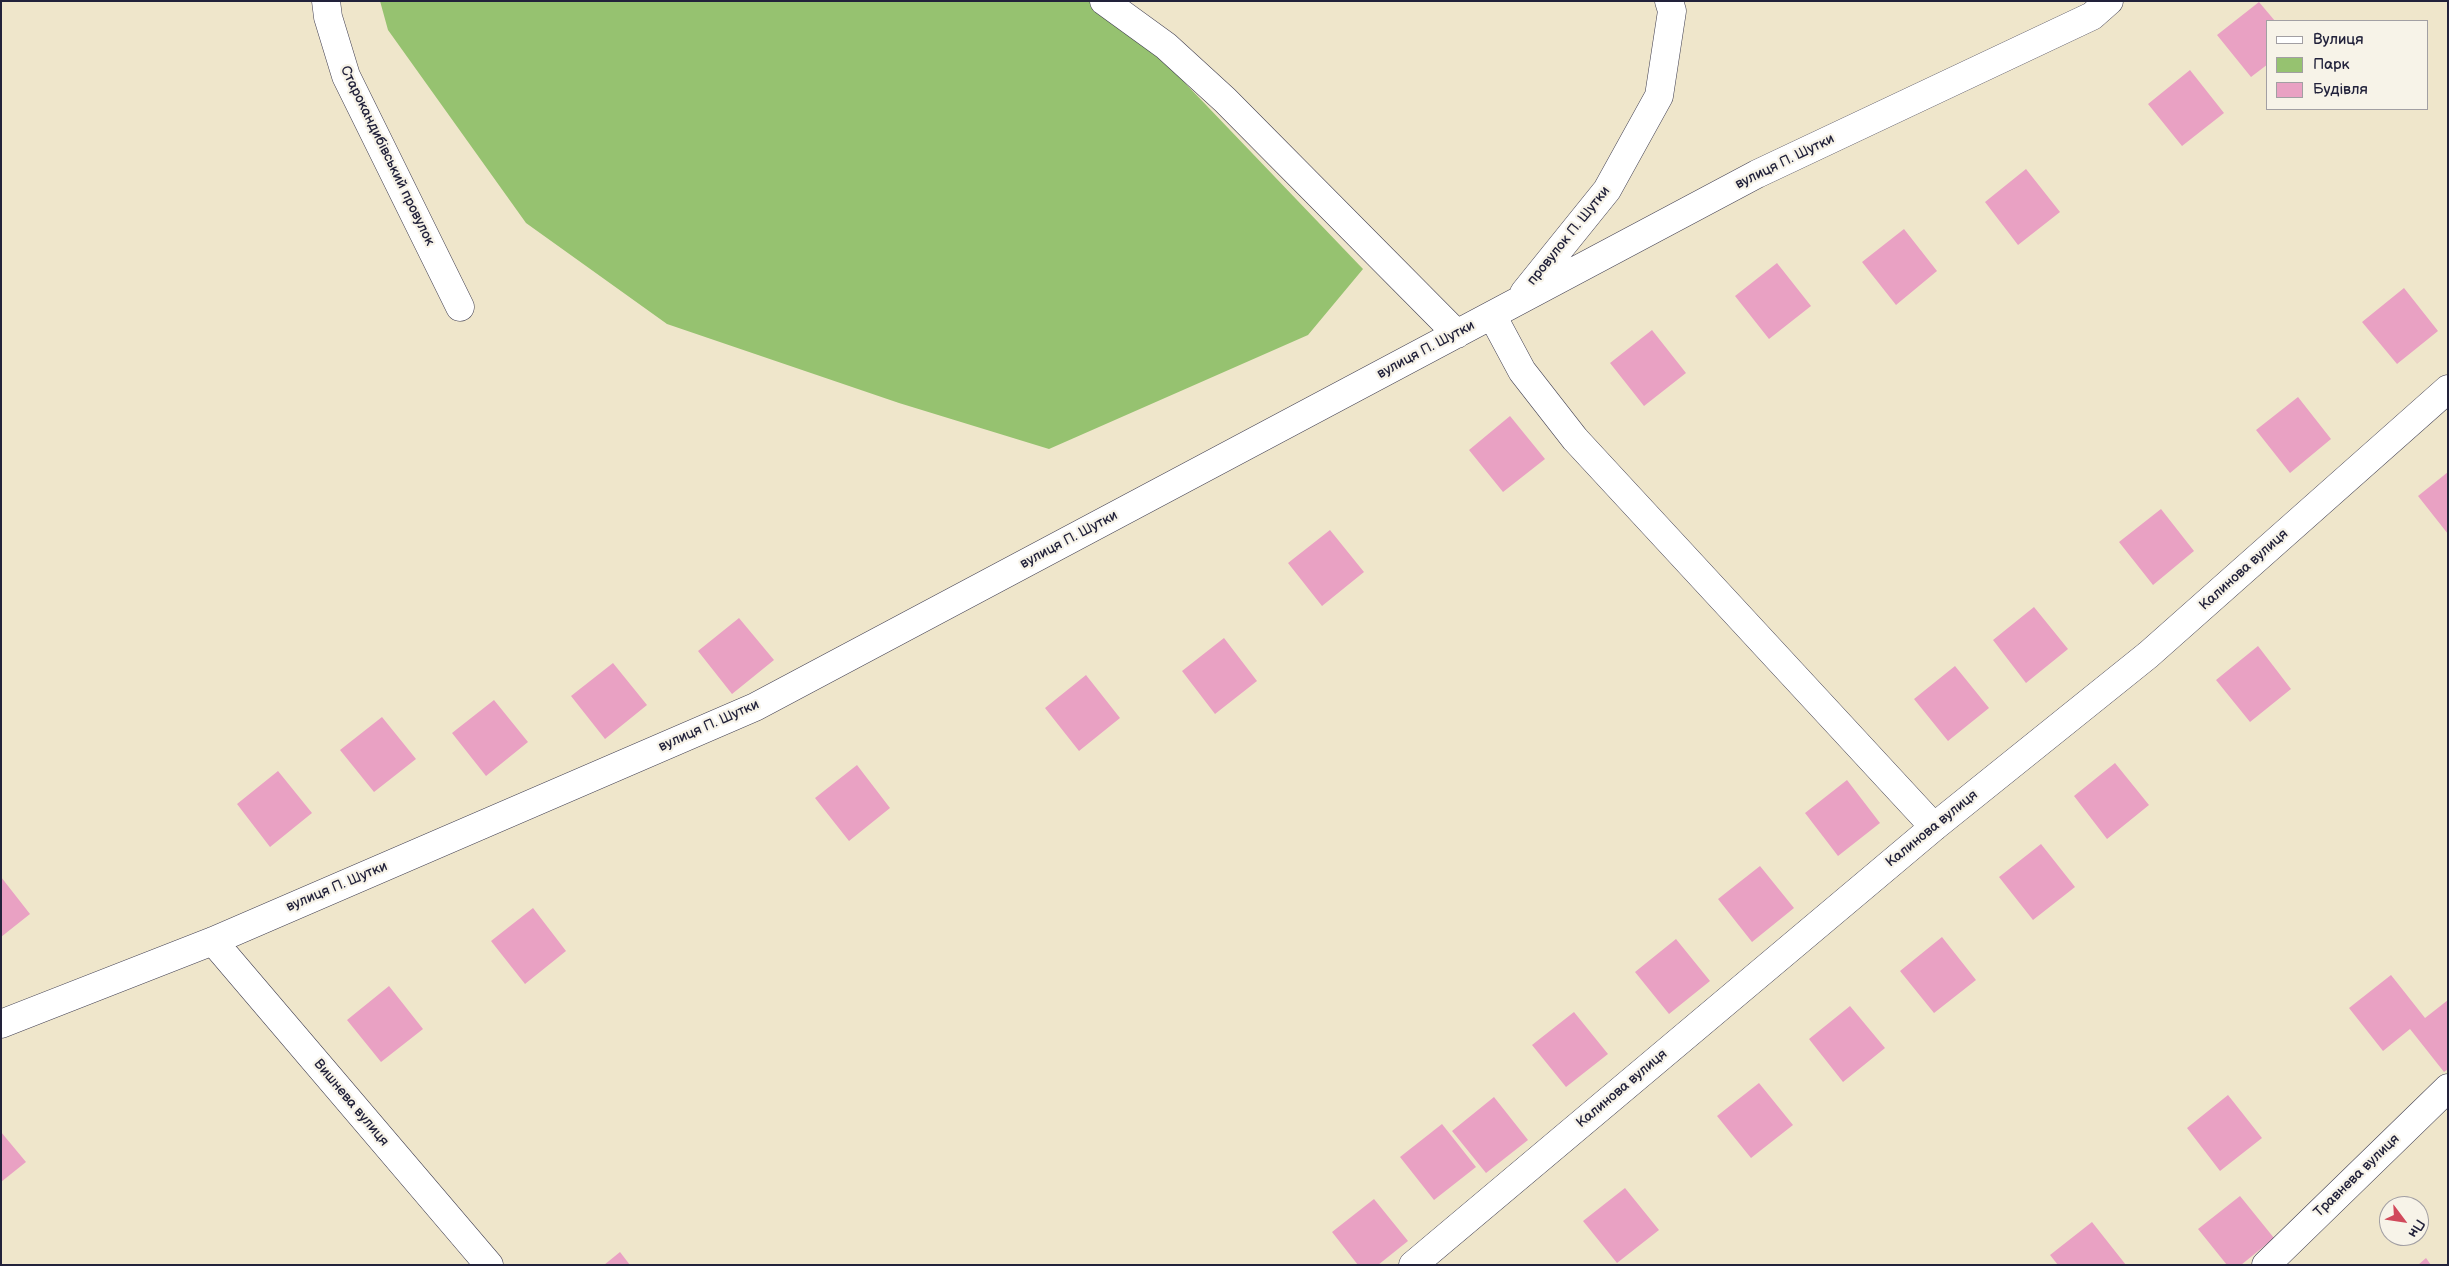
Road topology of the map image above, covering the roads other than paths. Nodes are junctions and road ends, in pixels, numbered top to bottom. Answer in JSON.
{"nodes":[{"id":1,"x":326,"y":1,"type":"edge"},
{"id":2,"x":1104,"y":1,"type":"edge"},
{"id":3,"x":1669,"y":1,"type":"edge"},
{"id":4,"x":2110,"y":1,"type":"edge"},
{"id":5,"x":1516,"y":302,"type":"junction"},
{"id":6,"x":460,"y":307,"type":"dead end"},
{"id":7,"x":1492,"y":315,"type":"junction"},
{"id":8,"x":1457,"y":334,"type":"junction"},
{"id":9,"x":2448,"y":389,"type":"edge"},
{"id":10,"x":1934,"y":827,"type":"junction"},
{"id":11,"x":213,"y":941,"type":"junction"},
{"id":12,"x":1,"y":1024,"type":"edge"},
{"id":13,"x":2444,"y":1099,"type":"edge"},
{"id":14,"x":489,"y":1265,"type":"edge"},
{"id":15,"x":1413,"y":1265,"type":"edge"},
{"id":16,"x":2266,"y":1265,"type":"edge"}],
"edges":[{"from":1,"to":6,"type":"street","name":"Старокандибівський провулок"},
{"from":2,"to":8,"type":"street"},
{"from":3,"to":5,"type":"street","name":"провулок П. Шутки"},
{"from":4,"to":5,"type":"street","name":"вулиця П. Шутки"},
{"from":5,"to":7,"type":"street","name":"вулиця П. Шутки"},
{"from":7,"to":8,"type":"street","name":"вулиця П. Шутки"},
{"from":7,"to":10,"type":"street"},
{"from":8,"to":11,"type":"street","name":"вулиця П. Шутки"},
{"from":9,"to":10,"type":"street","name":"Калинова вулиця"},
{"from":10,"to":15,"type":"street","name":"Калинова вулиця"},
{"from":11,"to":12,"type":"street","name":"вулиця П. Шутки"},
{"from":11,"to":14,"type":"street","name":"Вишнева вулиця"},
{"from":13,"to":16,"type":"street","name":"Травнева вулиця"}]}
